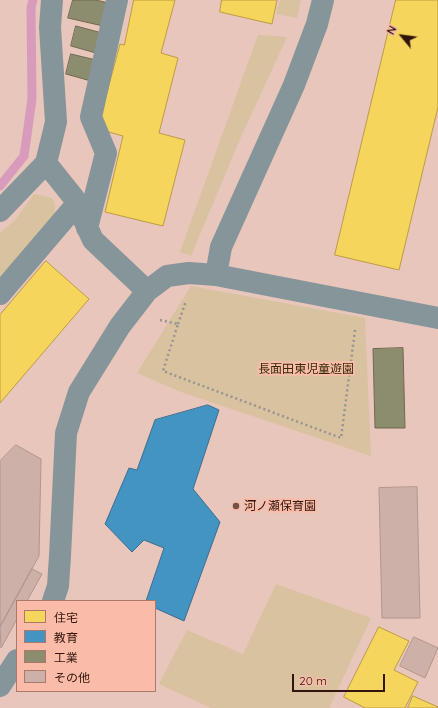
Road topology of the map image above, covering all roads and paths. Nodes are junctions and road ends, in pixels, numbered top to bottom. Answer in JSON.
{"nodes":[{"id":1,"x":52,"y":0,"type":"edge"},
{"id":2,"x":117,"y":0,"type":"edge"},
{"id":3,"x":323,"y":0,"type":"edge"},
{"id":4,"x":46,"y":162,"type":"junction"},
{"id":5,"x":76,"y":205,"type":"junction"},
{"id":6,"x":0,"y":211,"type":"edge"},
{"id":7,"x":87,"y":228,"type":"junction"},
{"id":8,"x":216,"y":275,"type":"junction"},
{"id":9,"x":148,"y":291,"type":"junction"},
{"id":10,"x":0,"y":294,"type":"edge"},
{"id":11,"x":187,"y":299,"type":"dead end"},
{"id":12,"x":134,"y":308,"type":"junction"},
{"id":13,"x":438,"y":318,"type":"edge"},
{"id":14,"x":178,"y":324,"type":"junction"},
{"id":15,"x":348,"y":328,"type":"dead end"},
{"id":16,"x":53,"y":600,"type":"edge"},
{"id":17,"x":16,"y":662,"type":"edge"},
{"id":18,"x":0,"y":686,"type":"edge"}],
"edges":[{"from":1,"to":4,"type":"street"},
{"from":2,"to":7,"type":"street"},
{"from":3,"to":8,"type":"street"},
{"from":4,"to":5,"type":"street"},
{"from":4,"to":6,"type":"street"},
{"from":5,"to":7,"type":"street"},
{"from":5,"to":10,"type":"street"},
{"from":7,"to":9,"type":"street"},
{"from":8,"to":9,"type":"street"},
{"from":8,"to":13,"type":"street"},
{"from":9,"to":12,"type":"street"},
{"from":11,"to":14,"type":"path"},
{"from":12,"to":14,"type":"path"},
{"from":12,"to":16,"type":"street"},
{"from":14,"to":15,"type":"path"},
{"from":17,"to":18,"type":"street"}]}
